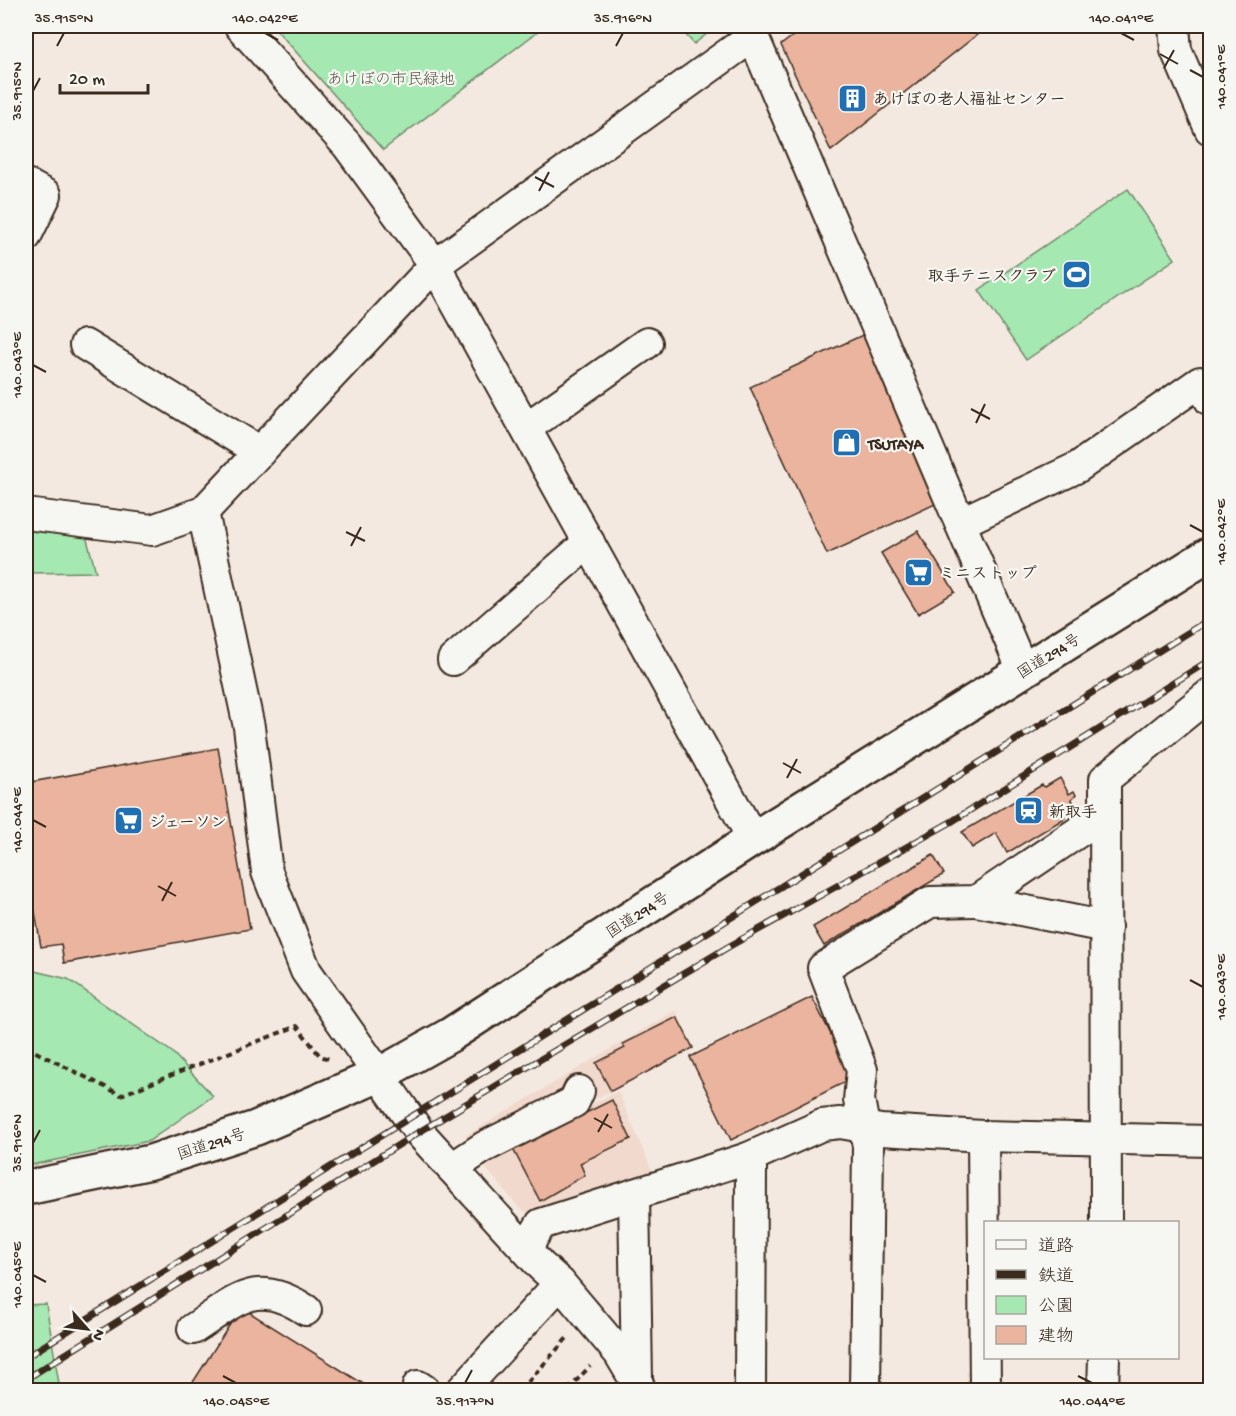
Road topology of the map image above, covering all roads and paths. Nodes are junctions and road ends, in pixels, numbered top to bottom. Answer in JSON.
{"nodes":[{"id":1,"x":240,"y":26,"type":"edge"},
{"id":2,"x":1174,"y":26,"type":"edge"},
{"id":3,"x":759,"y":31,"type":"edge"},
{"id":4,"x":1210,"y":129,"type":"edge"},
{"id":5,"x":26,"y":184,"type":"edge"},
{"id":6,"x":26,"y":236,"type":"edge"},
{"id":7,"x":435,"y":265,"type":"junction"},
{"id":8,"x":647,"y":343,"type":"dead end"},
{"id":9,"x":85,"y":345,"type":"dead end"},
{"id":10,"x":1210,"y":400,"type":"edge"},
{"id":11,"x":526,"y":428,"type":"junction"},
{"id":12,"x":260,"y":452,"type":"junction"},
{"id":13,"x":203,"y":512,"type":"junction"},
{"id":14,"x":26,"y":514,"type":"edge"},
{"id":15,"x":960,"y":523,"type":"junction"},
{"id":16,"x":589,"y":542,"type":"junction"},
{"id":17,"x":1210,"y":554,"type":"edge"},
{"id":18,"x":453,"y":660,"type":"dead end"},
{"id":19,"x":1023,"y":670,"type":"junction"},
{"id":20,"x":1210,"y":694,"type":"edge"},
{"id":21,"x":1105,"y":813,"type":"junction"},
{"id":22,"x":753,"y":839,"type":"junction"},
{"id":23,"x":976,"y":901,"type":"junction"},
{"id":24,"x":1106,"y":927,"type":"junction"},
{"id":25,"x":26,"y":1047,"type":"edge"},
{"id":26,"x":379,"y":1075,"type":"junction"},
{"id":27,"x":579,"y":1092,"type":"dead end"},
{"id":28,"x":865,"y":1127,"type":"junction"},
{"id":29,"x":983,"y":1136,"type":"junction"},
{"id":30,"x":1107,"y":1140,"type":"junction"},
{"id":31,"x":1210,"y":1141,"type":"edge"},
{"id":32,"x":748,"y":1158,"type":"junction"},
{"id":33,"x":452,"y":1168,"type":"junction"},
{"id":34,"x":26,"y":1188,"type":"edge"},
{"id":35,"x":634,"y":1194,"type":"junction"},
{"id":36,"x":1106,"y":1221,"type":"edge"},
{"id":37,"x":526,"y":1249,"type":"junction"},
{"id":38,"x":984,"y":1263,"type":"edge"},
{"id":39,"x":560,"y":1283,"type":"junction"},
{"id":40,"x":306,"y":1310,"type":"dead end"},
{"id":41,"x":193,"y":1329,"type":"dead end"},
{"id":42,"x":570,"y":1334,"type":"dead end"},
{"id":43,"x":985,"y":1359,"type":"edge"},
{"id":44,"x":1104,"y":1359,"type":"edge"},
{"id":45,"x":595,"y":1360,"type":"dead end"},
{"id":46,"x":637,"y":1388,"type":"edge"},
{"id":47,"x":462,"y":1390,"type":"edge"},
{"id":48,"x":521,"y":1390,"type":"edge"},
{"id":49,"x":568,"y":1390,"type":"edge"},
{"id":50,"x":750,"y":1390,"type":"edge"},
{"id":51,"x":865,"y":1390,"type":"edge"},
{"id":52,"x":985,"y":1390,"type":"edge"},
{"id":53,"x":1104,"y":1390,"type":"edge"}],
"edges":[{"from":1,"to":7,"type":"street"},
{"from":2,"to":4,"type":"street"},
{"from":3,"to":7,"type":"street"},
{"from":3,"to":15,"type":"street"},
{"from":5,"to":6,"type":"street"},
{"from":7,"to":11,"type":"street"},
{"from":7,"to":12,"type":"street"},
{"from":8,"to":11,"type":"street"},
{"from":9,"to":12,"type":"street"},
{"from":10,"to":15,"type":"street"},
{"from":11,"to":16,"type":"street"},
{"from":12,"to":13,"type":"street"},
{"from":13,"to":14,"type":"street"},
{"from":13,"to":26,"type":"street"},
{"from":15,"to":19,"type":"street"},
{"from":16,"to":18,"type":"street"},
{"from":16,"to":22,"type":"street"},
{"from":17,"to":19,"type":"highway","name":"国道294号"},
{"from":19,"to":22,"type":"highway","name":"国道294号"},
{"from":20,"to":21,"type":"street"},
{"from":21,"to":23,"type":"street"},
{"from":21,"to":24,"type":"street"},
{"from":22,"to":26,"type":"highway","name":"国道294号"},
{"from":23,"to":24,"type":"street"},
{"from":23,"to":28,"type":"street"},
{"from":24,"to":30,"type":"street"},
{"from":25,"to":26,"type":"path"},
{"from":26,"to":33,"type":"street"},
{"from":26,"to":34,"type":"highway","name":"国道294号"},
{"from":27,"to":33,"type":"street"},
{"from":28,"to":29,"type":"street"},
{"from":28,"to":32,"type":"street"},
{"from":28,"to":51,"type":"street"},
{"from":29,"to":30,"type":"street"},
{"from":29,"to":38,"type":"street"},
{"from":30,"to":31,"type":"street"},
{"from":30,"to":36,"type":"street"},
{"from":32,"to":35,"type":"street"},
{"from":32,"to":50,"type":"street"},
{"from":33,"to":37,"type":"street"},
{"from":35,"to":37,"type":"street"},
{"from":35,"to":46,"type":"street"},
{"from":37,"to":39,"type":"street"},
{"from":39,"to":46,"type":"street"},
{"from":39,"to":47,"type":"street"},
{"from":40,"to":41,"type":"street"},
{"from":42,"to":48,"type":"path"},
{"from":43,"to":52,"type":"street"},
{"from":44,"to":53,"type":"street"},
{"from":45,"to":49,"type":"path"}]}
